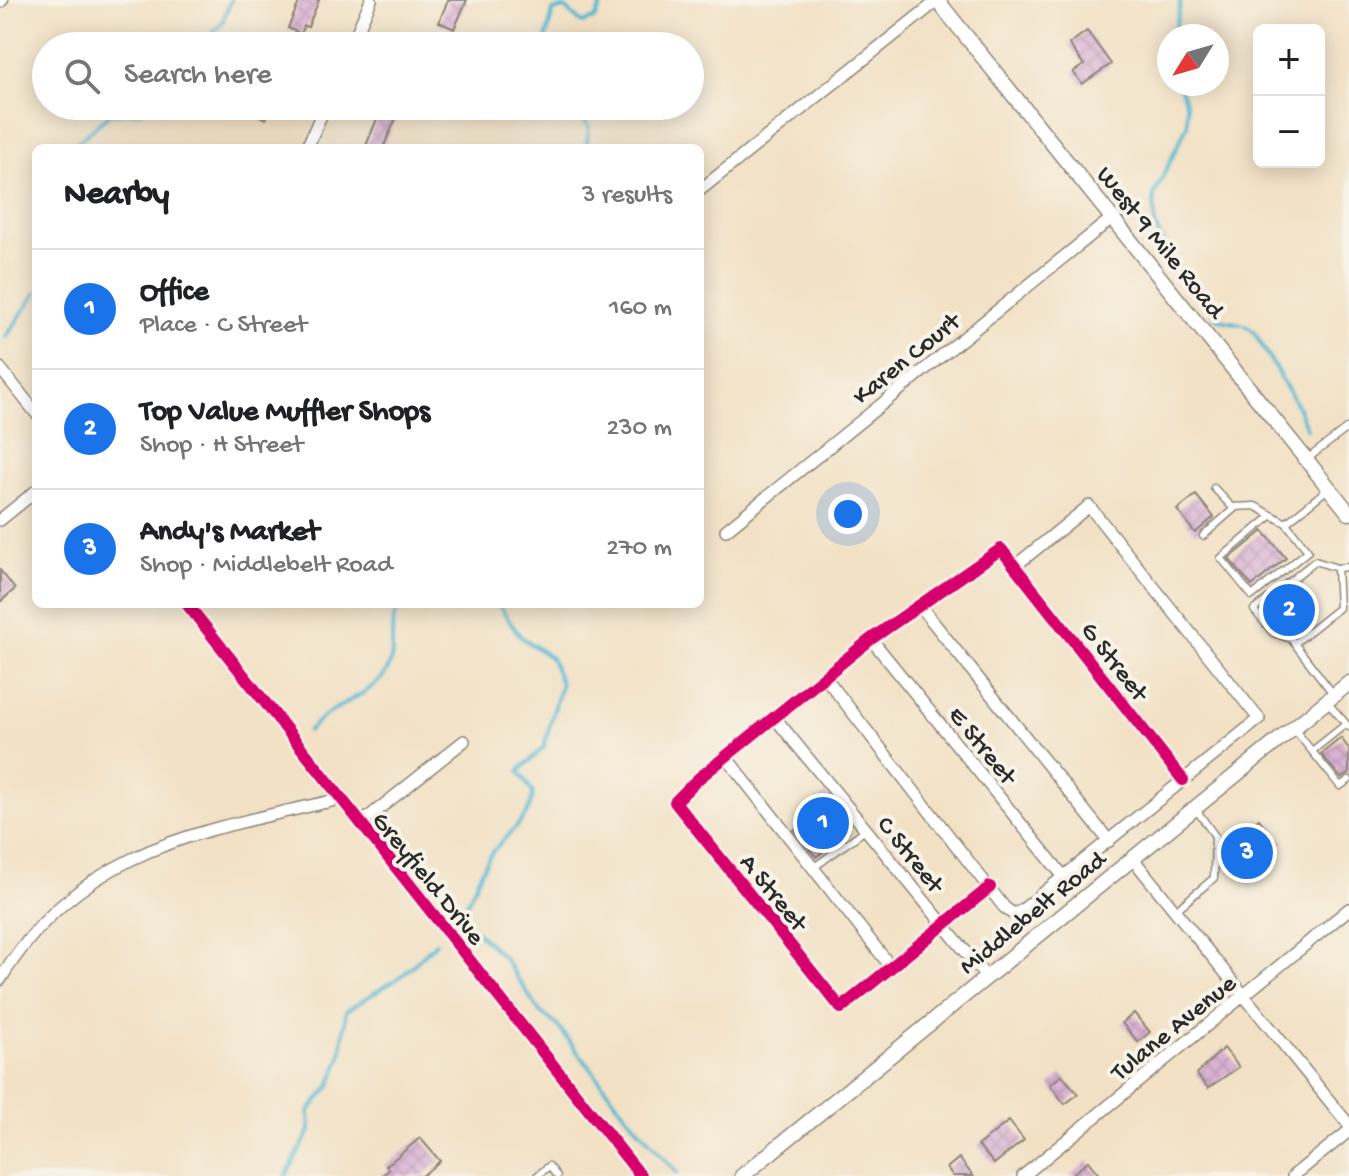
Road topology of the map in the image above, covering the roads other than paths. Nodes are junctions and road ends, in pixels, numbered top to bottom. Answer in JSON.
{"nodes":[{"id":1,"x":371,"y":0,"type":"edge"},
{"id":2,"x":937,"y":0,"type":"edge"},
{"id":3,"x":357,"y":32,"type":"edge"},
{"id":4,"x":319,"y":120,"type":"edge"},
{"id":5,"x":309,"y":144,"type":"edge"},
{"id":6,"x":704,"y":187,"type":"edge"},
{"id":7,"x":1112,"y":218,"type":"junction"},
{"id":8,"x":0,"y":368,"type":"edge"},
{"id":9,"x":32,"y":408,"type":"edge"},
{"id":10,"x":1349,"y":427,"type":"edge"},
{"id":11,"x":1307,"y":459,"type":"junction"},
{"id":12,"x":1214,"y":488,"type":"dead end"},
{"id":13,"x":1329,"y":488,"type":"junction"},
{"id":14,"x":32,"y":494,"type":"edge"},
{"id":15,"x":1236,"y":507,"type":"junction"},
{"id":16,"x":1349,"y":513,"type":"edge"},
{"id":17,"x":1271,"y":516,"type":"junction"},
{"id":18,"x":0,"y":520,"type":"edge"},
{"id":19,"x":1286,"y":523,"type":"junction"},
{"id":20,"x":726,"y":530,"type":"dead end"},
{"id":21,"x":1203,"y":536,"type":"dead end"},
{"id":22,"x":1015,"y":566,"type":"junction"},
{"id":23,"x":1349,"y":567,"type":"edge"},
{"id":24,"x":1337,"y":568,"type":"junction"},
{"id":25,"x":920,"y":606,"type":"junction"},
{"id":26,"x":190,"y":608,"type":"edge"},
{"id":27,"x":871,"y":639,"type":"junction"},
{"id":28,"x":1295,"y":643,"type":"junction"},
{"id":29,"x":825,"y":677,"type":"junction"},
{"id":30,"x":1349,"y":683,"type":"edge"},
{"id":31,"x":1330,"y":698,"type":"junction"},
{"id":32,"x":775,"y":718,"type":"junction"},
{"id":33,"x":1348,"y":725,"type":"edge"},
{"id":34,"x":1294,"y":728,"type":"junction"},
{"id":35,"x":464,"y":741,"type":"dead end"},
{"id":36,"x":1312,"y":751,"type":"junction"},
{"id":37,"x":726,"y":757,"type":"junction"},
{"id":38,"x":1183,"y":780,"type":"junction"},
{"id":39,"x":1349,"y":780,"type":"edge"},
{"id":40,"x":340,"y":799,"type":"junction"},
{"id":41,"x":1195,"y":808,"type":"junction"},
{"id":42,"x":360,"y":824,"type":"junction"},
{"id":43,"x":865,"y":830,"type":"junction"},
{"id":44,"x":1109,"y":841,"type":"junction"},
{"id":45,"x":1133,"y":859,"type":"junction"},
{"id":46,"x":813,"y":868,"type":"junction"},
{"id":47,"x":1064,"y":877,"type":"junction"},
{"id":48,"x":990,"y":887,"type":"junction"},
{"id":49,"x":1349,"y":909,"type":"edge"},
{"id":50,"x":1175,"y":911,"type":"junction"},
{"id":51,"x":943,"y":926,"type":"junction"},
{"id":52,"x":891,"y":967,"type":"junction"},
{"id":53,"x":987,"y":978,"type":"junction"},
{"id":54,"x":0,"y":980,"type":"edge"},
{"id":55,"x":1244,"y":995,"type":"junction"},
{"id":56,"x":1349,"y":1128,"type":"edge"},
{"id":57,"x":537,"y":1176,"type":"edge"},
{"id":58,"x":557,"y":1176,"type":"edge"},
{"id":59,"x":641,"y":1176,"type":"edge"},
{"id":60,"x":742,"y":1176,"type":"edge"},
{"id":61,"x":1023,"y":1176,"type":"edge"},
{"id":62,"x":1293,"y":1176,"type":"edge"}],
"edges":[{"from":1,"to":3,"type":"street"},
{"from":2,"to":6,"type":"street"},
{"from":2,"to":7,"type":"street","name":"West 9 Mile Road"},
{"from":4,"to":5,"type":"street"},
{"from":7,"to":11,"type":"street","name":"West 9 Mile Road"},
{"from":7,"to":20,"type":"street","name":"Karen Court"},
{"from":8,"to":9,"type":"street"},
{"from":10,"to":11,"type":"lane"},
{"from":11,"to":13,"type":"street","name":"West 9 Mile Road"},
{"from":12,"to":15,"type":"lane"},
{"from":13,"to":16,"type":"street","name":"West 9 Mile Road"},
{"from":13,"to":19,"type":"lane"},
{"from":14,"to":18,"type":"street"},
{"from":15,"to":17,"type":"lane"},
{"from":15,"to":21,"type":"lane"},
{"from":17,"to":19,"type":"lane"},
{"from":17,"to":19,"type":"lane"},
{"from":22,"to":25,"type":"street"},
{"from":22,"to":38,"type":"street","name":"G Street"},
{"from":22,"to":38,"type":"street"},
{"from":23,"to":24,"type":"lane"},
{"from":24,"to":28,"type":"lane"},
{"from":24,"to":28,"type":"lane"},
{"from":25,"to":27,"type":"street"},
{"from":25,"to":44,"type":"street"},
{"from":26,"to":40,"type":"street","name":"Greyfield Drive"},
{"from":27,"to":29,"type":"street"},
{"from":27,"to":47,"type":"street","name":"E Street"},
{"from":28,"to":31,"type":"lane"},
{"from":29,"to":32,"type":"street"},
{"from":29,"to":48,"type":"street"},
{"from":30,"to":31,"type":"street","name":"Middlebelt Road"},
{"from":31,"to":33,"type":"lane"},
{"from":31,"to":34,"type":"street","name":"Middlebelt Road"},
{"from":32,"to":37,"type":"street"},
{"from":32,"to":43,"type":"street","name":"C Street"},
{"from":33,"to":36,"type":"lane"},
{"from":34,"to":36,"type":"lane"},
{"from":34,"to":41,"type":"street","name":"Middlebelt Road"},
{"from":35,"to":42,"type":"street"},
{"from":36,"to":39,"type":"lane"},
{"from":37,"to":46,"type":"street"},
{"from":37,"to":52,"type":"street","name":"A Street"},
{"from":38,"to":44,"type":"street"},
{"from":40,"to":42,"type":"street","name":"Greyfield Drive"},
{"from":40,"to":54,"type":"street"},
{"from":41,"to":45,"type":"street","name":"Middlebelt Road"},
{"from":41,"to":50,"type":"lane"},
{"from":42,"to":59,"type":"street","name":"Greyfield Drive"},
{"from":43,"to":46,"type":"lane"},
{"from":43,"to":51,"type":"street","name":"C Street"},
{"from":44,"to":47,"type":"street"},
{"from":45,"to":50,"type":"street"},
{"from":45,"to":53,"type":"street","name":"Middlebelt Road"},
{"from":46,"to":52,"type":"street"},
{"from":47,"to":48,"type":"street"},
{"from":48,"to":51,"type":"street","name":"A Street"},
{"from":49,"to":55,"type":"street","name":"Tulane Avenue"},
{"from":50,"to":55,"type":"street"},
{"from":51,"to":52,"type":"street","name":"A Street"},
{"from":51,"to":53,"type":"street","name":"C Street"},
{"from":53,"to":60,"type":"street","name":"Middlebelt Road"},
{"from":55,"to":56,"type":"street"},
{"from":55,"to":61,"type":"street","name":"Tulane Avenue"},
{"from":56,"to":62,"type":"street"},
{"from":57,"to":58,"type":"lane"}]}
